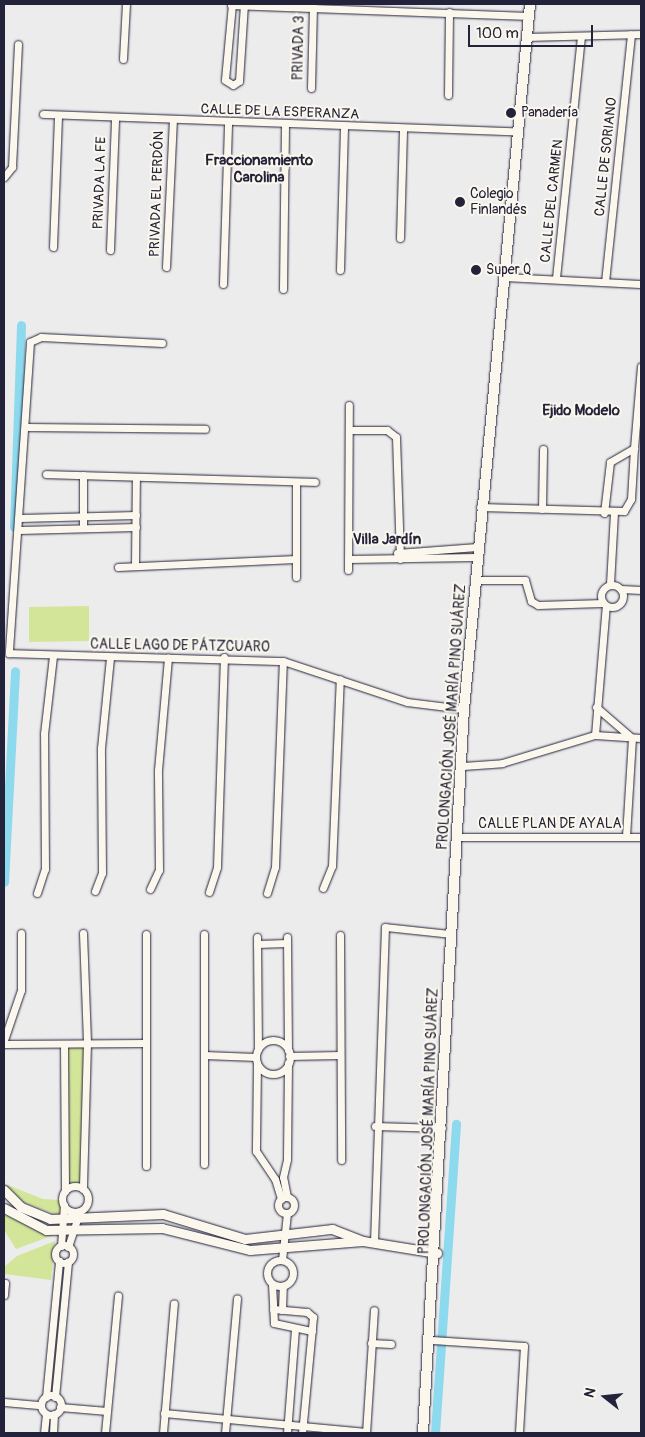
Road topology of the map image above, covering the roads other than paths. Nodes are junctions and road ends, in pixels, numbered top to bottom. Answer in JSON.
{"nodes":[{"id":1,"x":126,"y":4,"type":"edge"},
{"id":2,"x":232,"y":4,"type":"edge"},
{"id":3,"x":423,"y":4,"type":"edge"},
{"id":4,"x":459,"y":4,"type":"edge"},
{"id":5,"x":490,"y":4,"type":"edge"},
{"id":6,"x":530,"y":4,"type":"edge"},
{"id":7,"x":244,"y":5,"type":"edge"},
{"id":8,"x":288,"y":5,"type":"edge"},
{"id":9,"x":321,"y":6,"type":"edge"},
{"id":10,"x":354,"y":6,"type":"edge"},
{"id":11,"x":312,"y":7,"type":"junction"},
{"id":12,"x":389,"y":7,"type":"edge"},
{"id":13,"x":449,"y":12,"type":"junction"},
{"id":14,"x":459,"y":12,"type":"junction"},
{"id":15,"x":490,"y":12,"type":"junction"},
{"id":16,"x":423,"y":13,"type":"junction"},
{"id":17,"x":529,"y":16,"type":"junction"},
{"id":18,"x":631,"y":34,"type":"junction"},
{"id":19,"x":641,"y":34,"type":"edge"},
{"id":20,"x":581,"y":37,"type":"junction"},
{"id":21,"x":526,"y":38,"type":"junction"},
{"id":22,"x":18,"y":44,"type":"dead end"},
{"id":23,"x":123,"y":59,"type":"dead end"},
{"id":24,"x":311,"y":88,"type":"dead end"},
{"id":25,"x":448,"y":96,"type":"dead end"},
{"id":26,"x":43,"y":114,"type":"dead end"},
{"id":27,"x":58,"y":116,"type":"junction"},
{"id":28,"x":115,"y":118,"type":"junction"},
{"id":29,"x":172,"y":121,"type":"junction"},
{"id":30,"x":228,"y":123,"type":"junction"},
{"id":31,"x":285,"y":126,"type":"junction"},
{"id":32,"x":344,"y":127,"type":"junction"},
{"id":33,"x":403,"y":129,"type":"junction"},
{"id":34,"x":516,"y":131,"type":"junction"},
{"id":35,"x":4,"y":177,"type":"edge"},
{"id":36,"x":400,"y":238,"type":"dead end"},
{"id":37,"x":52,"y":247,"type":"dead end"},
{"id":38,"x":110,"y":250,"type":"dead end"},
{"id":39,"x":166,"y":267,"type":"dead end"},
{"id":40,"x":340,"y":270,"type":"dead end"},
{"id":41,"x":503,"y":277,"type":"junction"},
{"id":42,"x":556,"y":278,"type":"junction"},
{"id":43,"x":605,"y":282,"type":"junction"},
{"id":44,"x":222,"y":284,"type":"dead end"},
{"id":45,"x":641,"y":284,"type":"edge"},
{"id":46,"x":283,"y":289,"type":"dead end"},
{"id":47,"x":162,"y":343,"type":"dead end"},
{"id":48,"x":641,"y":366,"type":"edge"},
{"id":49,"x":350,"y":405,"type":"dead end"},
{"id":50,"x":640,"y":419,"type":"edge"},
{"id":51,"x":26,"y":427,"type":"junction"},
{"id":52,"x":205,"y":429,"type":"dead end"},
{"id":53,"x":349,"y":430,"type":"junction"},
{"id":54,"x":634,"y":448,"type":"junction"},
{"id":55,"x":543,"y":449,"type":"dead end"},
{"id":56,"x":46,"y":474,"type":"dead end"},
{"id":57,"x":83,"y":475,"type":"junction"},
{"id":58,"x":136,"y":476,"type":"junction"},
{"id":59,"x":315,"y":482,"type":"dead end"},
{"id":60,"x":296,"y":483,"type":"junction"},
{"id":61,"x":480,"y":507,"type":"junction"},
{"id":62,"x":542,"y":509,"type":"junction"},
{"id":63,"x":604,"y":513,"type":"junction"},
{"id":64,"x":614,"y":513,"type":"junction"},
{"id":65,"x":82,"y":514,"type":"junction"},
{"id":66,"x":136,"y":515,"type":"junction"},
{"id":67,"x":20,"y":518,"type":"junction"},
{"id":68,"x":82,"y":526,"type":"junction"},
{"id":69,"x":136,"y":527,"type":"junction"},
{"id":70,"x":19,"y":530,"type":"junction"},
{"id":71,"x":476,"y":552,"type":"junction"},
{"id":72,"x":400,"y":555,"type":"junction"},
{"id":73,"x":296,"y":559,"type":"junction"},
{"id":74,"x":348,"y":559,"type":"junction"},
{"id":75,"x":135,"y":566,"type":"junction"},
{"id":76,"x":118,"y":567,"type":"dead end"},
{"id":77,"x":348,"y":570,"type":"dead end"},
{"id":78,"x":296,"y":577,"type":"dead end"},
{"id":79,"x":475,"y":580,"type":"junction"},
{"id":80,"x":610,"y":584,"type":"junction"},
{"id":81,"x":621,"y":589,"type":"junction"},
{"id":82,"x":641,"y":590,"type":"edge"},
{"id":83,"x":604,"y":604,"type":"junction"},
{"id":84,"x":53,"y":656,"type":"junction"},
{"id":85,"x":168,"y":657,"type":"junction"},
{"id":86,"x":224,"y":657,"type":"junction"},
{"id":87,"x":110,"y":658,"type":"junction"},
{"id":88,"x":283,"y":661,"type":"junction"},
{"id":89,"x":340,"y":679,"type":"junction"},
{"id":90,"x":596,"y":707,"type":"junction"},
{"id":91,"x":464,"y":709,"type":"junction"},
{"id":92,"x":595,"y":735,"type":"junction"},
{"id":93,"x":632,"y":738,"type":"junction"},
{"id":94,"x":641,"y":738,"type":"edge"},
{"id":95,"x":463,"y":766,"type":"junction"},
{"id":96,"x":626,"y":836,"type":"junction"},
{"id":97,"x":459,"y":837,"type":"junction"},
{"id":98,"x":641,"y":837,"type":"edge"},
{"id":99,"x":323,"y":888,"type":"dead end"},
{"id":100,"x":150,"y":889,"type":"dead end"},
{"id":101,"x":95,"y":891,"type":"dead end"},
{"id":102,"x":209,"y":892,"type":"dead end"},
{"id":103,"x":37,"y":893,"type":"dead end"},
{"id":104,"x":267,"y":893,"type":"dead end"},
{"id":105,"x":21,"y":933,"type":"dead end"},
{"id":106,"x":83,"y":933,"type":"dead end"},
{"id":107,"x":146,"y":934,"type":"dead end"},
{"id":108,"x":204,"y":934,"type":"dead end"},
{"id":109,"x":451,"y":934,"type":"junction"},
{"id":110,"x":340,"y":935,"type":"dead end"},
{"id":111,"x":4,"y":1040,"type":"edge"},
{"id":112,"x":87,"y":1043,"type":"junction"},
{"id":113,"x":146,"y":1043,"type":"junction"},
{"id":114,"x":4,"y":1044,"type":"edge"},
{"id":115,"x":64,"y":1044,"type":"junction"},
{"id":116,"x":258,"y":1049,"type":"junction"},
{"id":117,"x":340,"y":1055,"type":"junction"},
{"id":118,"x":204,"y":1056,"type":"junction"},
{"id":119,"x":288,"y":1056,"type":"junction"},
{"id":120,"x":256,"y":1060,"type":"junction"},
{"id":121,"x":375,"y":1126,"type":"junction"},
{"id":122,"x":442,"y":1128,"type":"junction"},
{"id":123,"x":341,"y":1160,"type":"dead end"},
{"id":124,"x":204,"y":1164,"type":"dead end"},
{"id":125,"x":146,"y":1166,"type":"dead end"},
{"id":126,"x":279,"y":1178,"type":"junction"},
{"id":127,"x":83,"y":1189,"type":"junction"},
{"id":128,"x":4,"y":1190,"type":"edge"},
{"id":129,"x":65,"y":1191,"type":"junction"},
{"id":130,"x":284,"y":1198,"type":"junction"},
{"id":131,"x":64,"y":1206,"type":"junction"},
{"id":132,"x":5,"y":1211,"type":"edge"},
{"id":133,"x":287,"y":1213,"type":"junction"},
{"id":134,"x":78,"y":1215,"type":"junction"},
{"id":135,"x":63,"y":1220,"type":"junction"},
{"id":136,"x":62,"y":1232,"type":"junction"},
{"id":137,"x":73,"y":1232,"type":"junction"},
{"id":138,"x":288,"y":1234,"type":"junction"},
{"id":139,"x":363,"y":1241,"type":"junction"},
{"id":140,"x":374,"y":1242,"type":"junction"},
{"id":141,"x":286,"y":1245,"type":"junction"},
{"id":142,"x":64,"y":1246,"type":"junction"},
{"id":143,"x":437,"y":1253,"type":"junction"},
{"id":144,"x":58,"y":1260,"type":"junction"},
{"id":145,"x":282,"y":1260,"type":"junction"},
{"id":146,"x":68,"y":1262,"type":"junction"},
{"id":147,"x":5,"y":1282,"type":"edge"},
{"id":148,"x":272,"y":1284,"type":"junction"},
{"id":149,"x":283,"y":1286,"type":"junction"},
{"id":150,"x":4,"y":1295,"type":"edge"},
{"id":151,"x":118,"y":1296,"type":"dead end"},
{"id":152,"x":237,"y":1299,"type":"dead end"},
{"id":153,"x":174,"y":1303,"type":"dead end"},
{"id":154,"x":273,"y":1309,"type":"junction"},
{"id":155,"x":282,"y":1310,"type":"junction"},
{"id":156,"x":374,"y":1310,"type":"dead end"},
{"id":157,"x":295,"y":1328,"type":"junction"},
{"id":158,"x":312,"y":1331,"type":"junction"},
{"id":159,"x":432,"y":1340,"type":"junction"},
{"id":160,"x":372,"y":1343,"type":"junction"},
{"id":161,"x":390,"y":1344,"type":"dead end"},
{"id":162,"x":55,"y":1396,"type":"junction"},
{"id":163,"x":46,"y":1397,"type":"junction"},
{"id":164,"x":4,"y":1402,"type":"edge"},
{"id":165,"x":41,"y":1405,"type":"junction"},
{"id":166,"x":60,"y":1407,"type":"junction"},
{"id":167,"x":107,"y":1411,"type":"junction"},
{"id":168,"x":164,"y":1413,"type":"junction"},
{"id":169,"x":46,"y":1414,"type":"junction"},
{"id":170,"x":54,"y":1414,"type":"junction"},
{"id":171,"x":226,"y":1419,"type":"junction"},
{"id":172,"x":288,"y":1424,"type":"junction"},
{"id":173,"x":302,"y":1430,"type":"edge"},
{"id":174,"x":366,"y":1432,"type":"edge"},
{"id":175,"x":44,"y":1433,"type":"edge"},
{"id":176,"x":53,"y":1433,"type":"edge"},
{"id":177,"x":105,"y":1433,"type":"edge"},
{"id":178,"x":163,"y":1433,"type":"edge"},
{"id":179,"x":225,"y":1433,"type":"edge"},
{"id":180,"x":287,"y":1433,"type":"edge"},
{"id":181,"x":424,"y":1433,"type":"edge"},
{"id":182,"x":519,"y":1433,"type":"edge"}],
"edges":[{"from":1,"to":23,"type":"street"},
{"from":2,"to":7,"type":"street"},
{"from":2,"to":7,"type":"street"},
{"from":3,"to":16,"type":"street"},
{"from":4,"to":14,"type":"street"},
{"from":5,"to":15,"type":"street"},
{"from":6,"to":17,"type":"main road","name":"PROLONGACIÓN JOSÉ MARÍA PINO SUÁREZ"},
{"from":7,"to":8,"type":"street"},
{"from":8,"to":11,"type":"street"},
{"from":9,"to":10,"type":"street"},
{"from":9,"to":11,"type":"street"},
{"from":10,"to":12,"type":"street"},
{"from":11,"to":24,"type":"street","name":"PRIVADA 3"},
{"from":12,"to":16,"type":"street"},
{"from":13,"to":14,"type":"street"},
{"from":13,"to":16,"type":"street"},
{"from":13,"to":25,"type":"street"},
{"from":14,"to":15,"type":"street"},
{"from":15,"to":17,"type":"street"},
{"from":17,"to":21,"type":"main road","name":"PROLONGACIÓN JOSÉ MARÍA PINO SUÁREZ"},
{"from":18,"to":19,"type":"street"},
{"from":18,"to":20,"type":"street"},
{"from":18,"to":43,"type":"street","name":"CALLE DE SORIANO"},
{"from":20,"to":21,"type":"street"},
{"from":20,"to":42,"type":"street","name":"CALLE DEL CARMEN"},
{"from":21,"to":34,"type":"main road","name":"PROLONGACIÓN JOSÉ MARÍA PINO SUÁREZ"},
{"from":22,"to":35,"type":"street"},
{"from":26,"to":27,"type":"street","name":"CALLE DE LA ESPERANZA"},
{"from":27,"to":28,"type":"street","name":"CALLE DE LA ESPERANZA"},
{"from":27,"to":37,"type":"street"},
{"from":28,"to":29,"type":"street","name":"CALLE DE LA ESPERANZA"},
{"from":28,"to":38,"type":"street","name":"PRIVADA LA FE"},
{"from":29,"to":30,"type":"street","name":"CALLE DE LA ESPERANZA"},
{"from":29,"to":39,"type":"street","name":"PRIVADA EL PERDÓN"},
{"from":30,"to":31,"type":"street","name":"CALLE DE LA ESPERANZA"},
{"from":30,"to":44,"type":"street"},
{"from":31,"to":32,"type":"street","name":"CALLE DE LA ESPERANZA"},
{"from":31,"to":46,"type":"street"},
{"from":32,"to":33,"type":"street","name":"CALLE DE LA ESPERANZA"},
{"from":32,"to":40,"type":"street"},
{"from":33,"to":34,"type":"street","name":"CALLE DE LA ESPERANZA"},
{"from":33,"to":36,"type":"street"},
{"from":34,"to":41,"type":"main road","name":"PROLONGACIÓN JOSÉ MARÍA PINO SUÁREZ"},
{"from":41,"to":42,"type":"street"},
{"from":41,"to":61,"type":"main road","name":"PROLONGACIÓN JOSÉ MARÍA PINO SUÁREZ"},
{"from":42,"to":43,"type":"street"},
{"from":43,"to":45,"type":"street"},
{"from":47,"to":51,"type":"street"},
{"from":48,"to":50,"type":"street"},
{"from":49,"to":53,"type":"street"},
{"from":50,"to":54,"type":"street"},
{"from":51,"to":52,"type":"street"},
{"from":51,"to":67,"type":"street"},
{"from":53,"to":72,"type":"street"},
{"from":53,"to":74,"type":"street"},
{"from":54,"to":63,"type":"street"},
{"from":54,"to":64,"type":"street"},
{"from":55,"to":62,"type":"street"},
{"from":56,"to":57,"type":"street"},
{"from":57,"to":58,"type":"street"},
{"from":57,"to":65,"type":"street"},
{"from":58,"to":60,"type":"street"},
{"from":58,"to":66,"type":"street"},
{"from":59,"to":60,"type":"street"},
{"from":60,"to":73,"type":"street"},
{"from":61,"to":62,"type":"street"},
{"from":61,"to":71,"type":"main road","name":"PROLONGACIÓN JOSÉ MARÍA PINO SUÁREZ"},
{"from":62,"to":63,"type":"street"},
{"from":63,"to":64,"type":"street"},
{"from":64,"to":80,"type":"street"},
{"from":65,"to":66,"type":"street"},
{"from":65,"to":67,"type":"street"},
{"from":65,"to":68,"type":"street"},
{"from":66,"to":69,"type":"street"},
{"from":67,"to":70,"type":"street"},
{"from":68,"to":69,"type":"street"},
{"from":68,"to":70,"type":"street"},
{"from":69,"to":75,"type":"street"},
{"from":70,"to":84,"type":"street","name":"CALLE LAGO DE PÁTZCUARO"},
{"from":71,"to":72,"type":"street"},
{"from":71,"to":79,"type":"main road","name":"PROLONGACIÓN JOSÉ MARÍA PINO SUÁREZ"},
{"from":72,"to":74,"type":"street"},
{"from":73,"to":75,"type":"street"},
{"from":73,"to":78,"type":"street"},
{"from":74,"to":77,"type":"street"},
{"from":75,"to":76,"type":"street"},
{"from":79,"to":83,"type":"street"},
{"from":79,"to":91,"type":"main road","name":"PROLONGACIÓN JOSÉ MARÍA PINO SUÁREZ"},
{"from":80,"to":81,"type":"street"},
{"from":80,"to":83,"type":"street"},
{"from":81,"to":82,"type":"street"},
{"from":81,"to":83,"type":"street"},
{"from":83,"to":90,"type":"street"},
{"from":84,"to":87,"type":"street","name":"CALLE LAGO DE PÁTZCUARO"},
{"from":84,"to":103,"type":"street"},
{"from":85,"to":86,"type":"street","name":"CALLE LAGO DE PÁTZCUARO"},
{"from":85,"to":87,"type":"street","name":"CALLE LAGO DE PÁTZCUARO"},
{"from":85,"to":100,"type":"street"},
{"from":86,"to":88,"type":"street","name":"CALLE LAGO DE PÁTZCUARO"},
{"from":86,"to":102,"type":"street"},
{"from":87,"to":101,"type":"street"},
{"from":88,"to":89,"type":"street","name":"CALLE LAGO DE PÁTZCUARO"},
{"from":88,"to":104,"type":"street"},
{"from":89,"to":91,"type":"street","name":"CALLE LAGO DE PÁTZCUARO"},
{"from":89,"to":99,"type":"street"},
{"from":90,"to":92,"type":"street"},
{"from":90,"to":93,"type":"street"},
{"from":91,"to":95,"type":"main road","name":"PROLONGACIÓN JOSÉ MARÍA PINO SUÁREZ"},
{"from":92,"to":93,"type":"street"},
{"from":92,"to":95,"type":"street"},
{"from":93,"to":94,"type":"street"},
{"from":93,"to":96,"type":"street"},
{"from":95,"to":97,"type":"main road","name":"PROLONGACIÓN JOSÉ MARÍA PINO SUÁREZ"},
{"from":96,"to":97,"type":"street","name":"CALLE PLAN DE AYALA"},
{"from":96,"to":98,"type":"street","name":"CALLE PLAN DE AYALA"},
{"from":97,"to":109,"type":"main road","name":"PROLONGACIÓN JOSÉ MARÍA PINO SUÁREZ"},
{"from":105,"to":111,"type":"street"},
{"from":106,"to":112,"type":"street"},
{"from":107,"to":113,"type":"street"},
{"from":108,"to":118,"type":"street"},
{"from":109,"to":121,"type":"street"},
{"from":109,"to":122,"type":"main road","name":"PROLONGACIÓN JOSÉ MARÍA PINO SUÁREZ"},
{"from":110,"to":117,"type":"street"},
{"from":112,"to":113,"type":"street"},
{"from":112,"to":115,"type":"street"},
{"from":112,"to":127,"type":"street"},
{"from":113,"to":125,"type":"street"},
{"from":114,"to":115,"type":"street"},
{"from":115,"to":129,"type":"street"},
{"from":116,"to":119,"type":"street"},
{"from":116,"to":119,"type":"street"},
{"from":116,"to":120,"type":"street"},
{"from":117,"to":119,"type":"street"},
{"from":117,"to":123,"type":"street"},
{"from":118,"to":120,"type":"street"},
{"from":118,"to":124,"type":"street"},
{"from":119,"to":120,"type":"street"},
{"from":119,"to":126,"type":"street"},
{"from":120,"to":126,"type":"street"},
{"from":121,"to":122,"type":"street"},
{"from":121,"to":140,"type":"street"},
{"from":122,"to":143,"type":"main road","name":"PROLONGACIÓN JOSÉ MARÍA PINO SUÁREZ"},
{"from":126,"to":130,"type":"street"},
{"from":127,"to":129,"type":"street"},
{"from":127,"to":134,"type":"street"},
{"from":128,"to":135,"type":"street"},
{"from":129,"to":131,"type":"street"},
{"from":130,"to":133,"type":"street"},
{"from":130,"to":133,"type":"street"},
{"from":131,"to":134,"type":"street"},
{"from":131,"to":135,"type":"street"},
{"from":132,"to":136,"type":"street"},
{"from":133,"to":138,"type":"street"},
{"from":134,"to":135,"type":"street"},
{"from":134,"to":137,"type":"street"},
{"from":134,"to":138,"type":"street"},
{"from":135,"to":136,"type":"street"},
{"from":136,"to":137,"type":"street"},
{"from":136,"to":142,"type":"street"},
{"from":137,"to":141,"type":"street"},
{"from":137,"to":142,"type":"street"},
{"from":138,"to":139,"type":"street"},
{"from":138,"to":141,"type":"street"},
{"from":139,"to":140,"type":"street"},
{"from":139,"to":141,"type":"street"},
{"from":140,"to":143,"type":"street"},
{"from":141,"to":145,"type":"street"},
{"from":142,"to":144,"type":"street"},
{"from":142,"to":146,"type":"street"},
{"from":143,"to":159,"type":"main road","name":"PROLONGACIÓN JOSÉ MARÍA PINO SUÁREZ"},
{"from":144,"to":146,"type":"street"},
{"from":144,"to":163,"type":"street"},
{"from":145,"to":148,"type":"street"},
{"from":145,"to":149,"type":"street"},
{"from":146,"to":162,"type":"street"},
{"from":147,"to":150,"type":"street"},
{"from":148,"to":149,"type":"street"},
{"from":148,"to":154,"type":"street"},
{"from":149,"to":155,"type":"street"},
{"from":151,"to":167,"type":"street"},
{"from":152,"to":171,"type":"street"},
{"from":153,"to":168,"type":"street"},
{"from":154,"to":155,"type":"street"},
{"from":154,"to":157,"type":"street"},
{"from":155,"to":158,"type":"street"},
{"from":156,"to":160,"type":"street"},
{"from":157,"to":158,"type":"street"},
{"from":157,"to":172,"type":"street"},
{"from":158,"to":173,"type":"street"},
{"from":159,"to":181,"type":"main road","name":"PROLONGACIÓN JOSÉ MARÍA PINO SUÁREZ"},
{"from":159,"to":182,"type":"street"},
{"from":160,"to":161,"type":"street"},
{"from":160,"to":174,"type":"street"},
{"from":162,"to":163,"type":"street"},
{"from":162,"to":166,"type":"street"},
{"from":163,"to":165,"type":"street"},
{"from":164,"to":165,"type":"street"},
{"from":165,"to":169,"type":"street"},
{"from":166,"to":167,"type":"street"},
{"from":166,"to":170,"type":"street"},
{"from":167,"to":177,"type":"street"},
{"from":168,"to":171,"type":"street"},
{"from":168,"to":178,"type":"street"},
{"from":169,"to":170,"type":"street"},
{"from":169,"to":175,"type":"street"},
{"from":170,"to":176,"type":"street"},
{"from":171,"to":172,"type":"street"},
{"from":171,"to":179,"type":"street"},
{"from":172,"to":173,"type":"street"},
{"from":172,"to":180,"type":"street"},
{"from":173,"to":174,"type":"street"}]}
